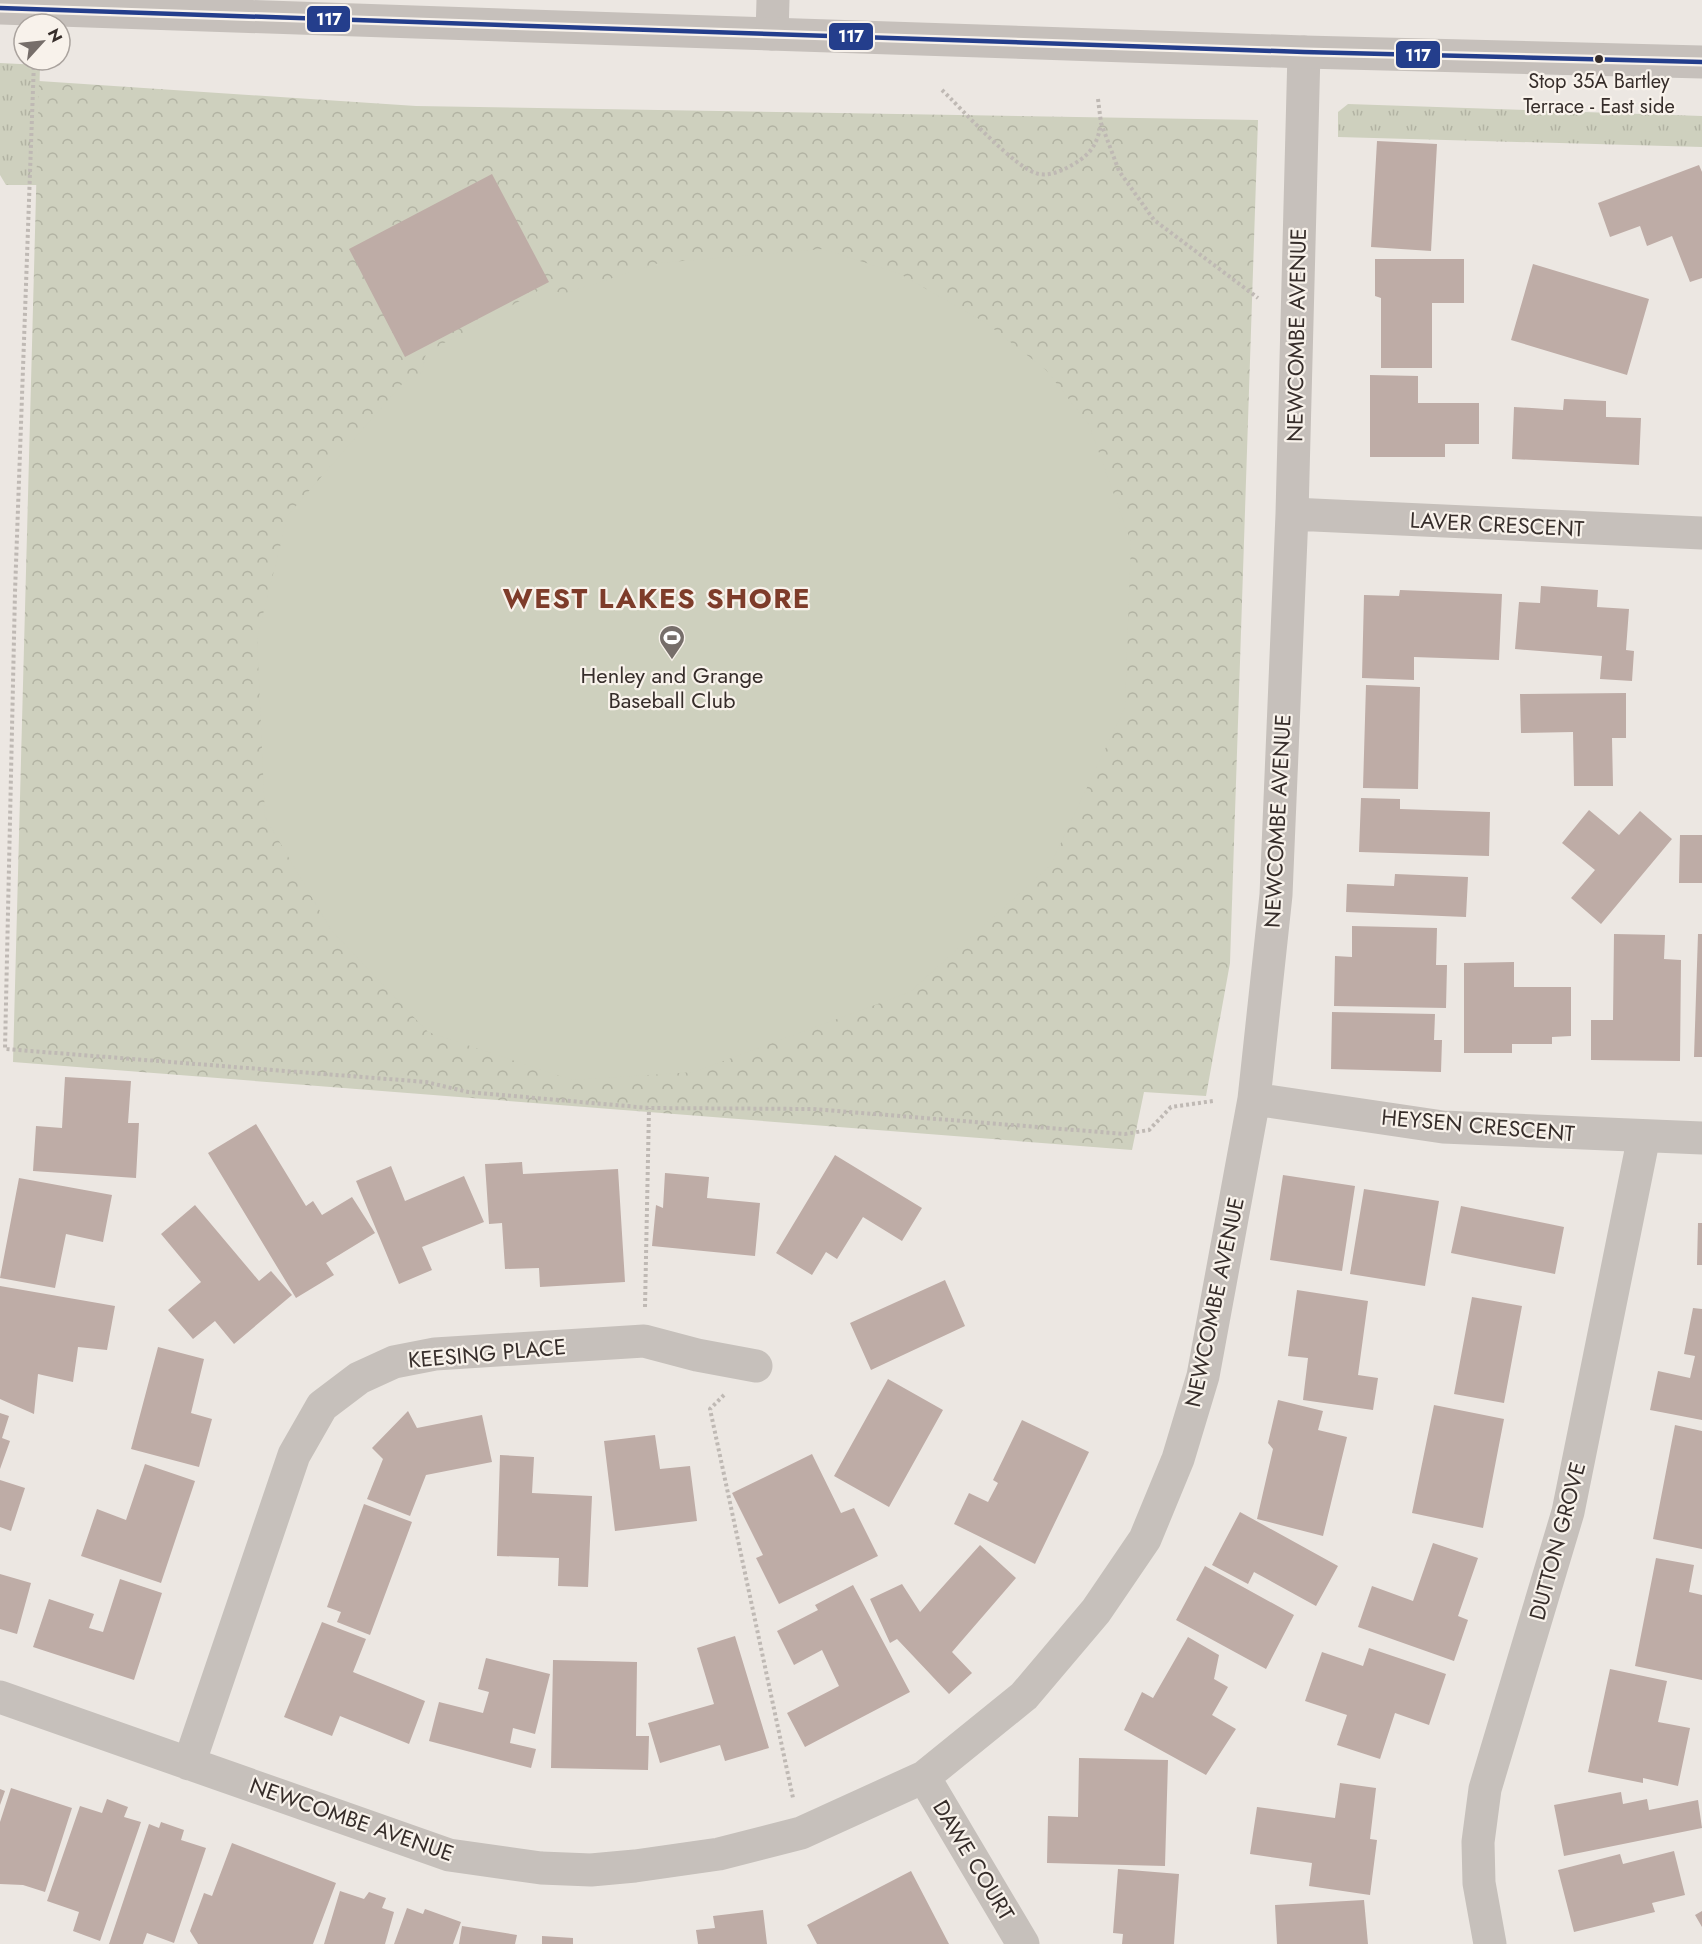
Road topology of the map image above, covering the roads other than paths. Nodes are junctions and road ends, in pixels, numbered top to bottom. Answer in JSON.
{"nodes":[{"id":1,"x":773,"y":0,"type":"edge"},
{"id":2,"x":0,"y":8,"type":"edge"},
{"id":3,"x":772,"y":34,"type":"junction"},
{"id":4,"x":1304,"y":52,"type":"junction"},
{"id":5,"x":1702,"y":62,"type":"edge"},
{"id":6,"x":1292,"y":514,"type":"junction"},
{"id":7,"x":1702,"y":533,"type":"edge"},
{"id":8,"x":1254,"y":1099,"type":"junction"},
{"id":9,"x":1644,"y":1136,"type":"junction"},
{"id":10,"x":1702,"y":1138,"type":"edge"},
{"id":11,"x":756,"y":1366,"type":"road end"},
{"id":12,"x":0,"y":1697,"type":"edge"},
{"id":13,"x":189,"y":1764,"type":"junction"},
{"id":14,"x":924,"y":1778,"type":"junction"},
{"id":15,"x":1023,"y":1944,"type":"edge"},
{"id":16,"x":1490,"y":1944,"type":"edge"}],
"edges":[{"from":1,"to":3,"type":"street"},
{"from":2,"to":3,"type":"street"},
{"from":3,"to":4,"type":"street"},
{"from":4,"to":5,"type":"street"},
{"from":4,"to":6,"type":"street","name":"NEWCOMBE AVENUE"},
{"from":6,"to":7,"type":"street","name":"LAVER CRESCENT"},
{"from":6,"to":8,"type":"street","name":"NEWCOMBE AVENUE"},
{"from":8,"to":9,"type":"street","name":"HEYSEN CRESCENT"},
{"from":8,"to":14,"type":"street","name":"NEWCOMBE AVENUE"},
{"from":9,"to":10,"type":"street","name":"HEYSEN CRESCENT"},
{"from":9,"to":16,"type":"street","name":"DUTTON GROVE"},
{"from":11,"to":13,"type":"street","name":"KEESING PLACE"},
{"from":12,"to":13,"type":"street","name":"NEWCOMBE AVENUE"},
{"from":13,"to":14,"type":"street","name":"NEWCOMBE AVENUE"},
{"from":14,"to":15,"type":"street","name":"DAWE COURT"}]}
